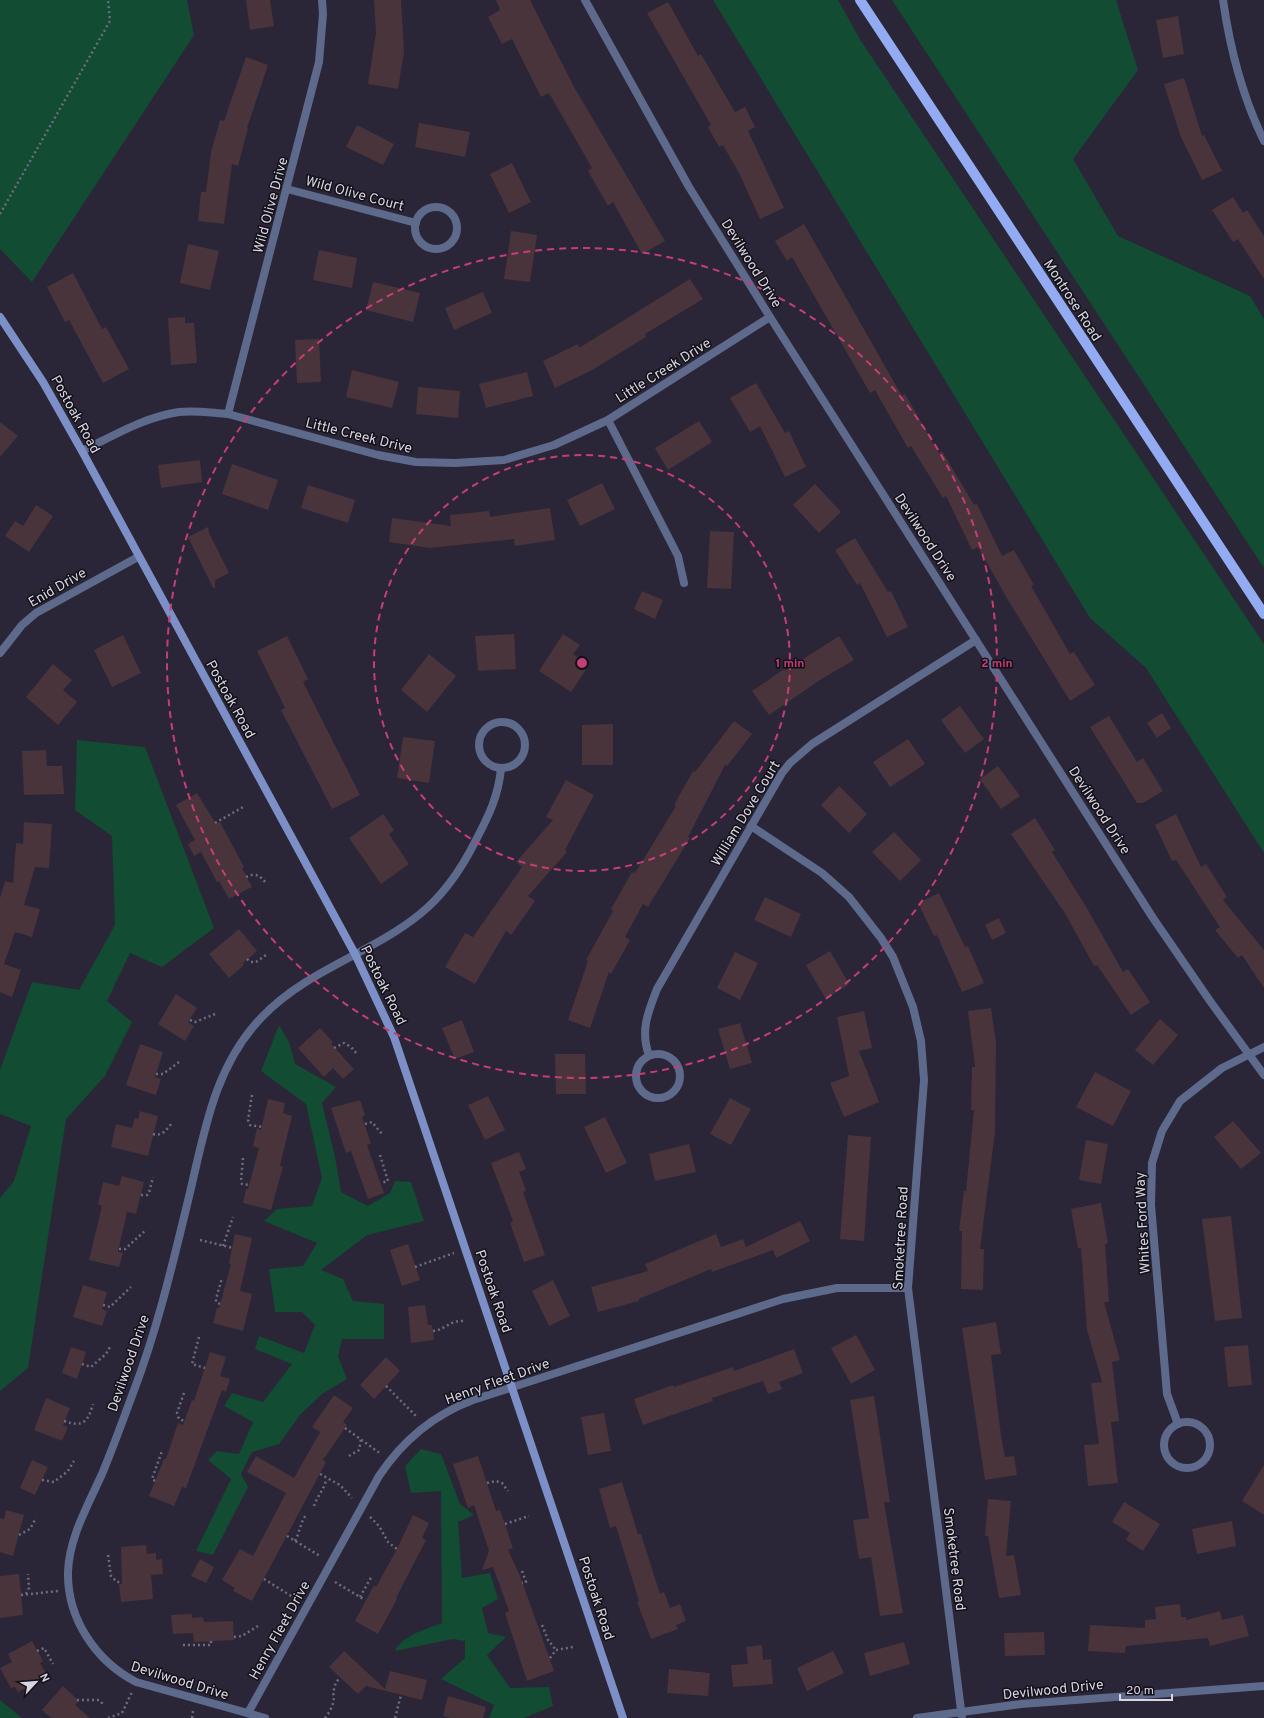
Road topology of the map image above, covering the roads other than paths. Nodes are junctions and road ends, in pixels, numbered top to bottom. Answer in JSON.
{"nodes":[{"id":1,"x":322,"y":0,"type":"edge"},
{"id":2,"x":585,"y":0,"type":"edge"},
{"id":3,"x":860,"y":0,"type":"edge"},
{"id":4,"x":1223,"y":0,"type":"edge"},
{"id":5,"x":1264,"y":141,"type":"edge"},
{"id":6,"x":287,"y":189,"type":"junction"},
{"id":7,"x":416,"y":223,"type":"junction"},
{"id":8,"x":0,"y":317,"type":"edge"},
{"id":9,"x":770,"y":317,"type":"junction"},
{"id":10,"x":228,"y":414,"type":"junction"},
{"id":11,"x":608,"y":420,"type":"junction"},
{"id":12,"x":82,"y":451,"type":"junction"},
{"id":13,"x":138,"y":557,"type":"junction"},
{"id":14,"x":684,"y":583,"type":"dead end"},
{"id":15,"x":1264,"y":614,"type":"edge"},
{"id":16,"x":976,"y":640,"type":"junction"},
{"id":17,"x":0,"y":653,"type":"edge"},
{"id":18,"x":501,"y":769,"type":"junction"},
{"id":19,"x":751,"y":826,"type":"junction"},
{"id":20,"x":355,"y":954,"type":"junction"},
{"id":21,"x":1264,"y":1047,"type":"edge"},
{"id":22,"x":649,"y":1055,"type":"junction"},
{"id":23,"x":1249,"y":1055,"type":"junction"},
{"id":24,"x":1264,"y":1075,"type":"edge"},
{"id":25,"x":908,"y":1288,"type":"junction"},
{"id":26,"x":513,"y":1387,"type":"junction"},
{"id":27,"x":1178,"y":1424,"type":"junction"},
{"id":28,"x":1264,"y":1686,"type":"edge"},
{"id":29,"x":248,"y":1713,"type":"junction"},
{"id":30,"x":962,"y":1715,"type":"edge"},
{"id":31,"x":265,"y":1718,"type":"edge"},
{"id":32,"x":623,"y":1718,"type":"edge"},
{"id":33,"x":917,"y":1718,"type":"edge"}],
"edges":[{"from":1,"to":6,"type":"street","name":"Wild Olive Drive"},
{"from":2,"to":9,"type":"street","name":"Devilwood Drive"},
{"from":3,"to":15,"type":"main road","name":"Montrose Road"},
{"from":4,"to":5,"type":"street"},
{"from":6,"to":7,"type":"street","name":"Wild Olive Court"},
{"from":6,"to":10,"type":"street","name":"Wild Olive Drive"},
{"from":7,"to":7,"type":"street","name":"Wild Olive Court"},
{"from":8,"to":12,"type":"street","name":"Postoak Road"},
{"from":9,"to":11,"type":"street","name":"Little Creek Drive"},
{"from":9,"to":16,"type":"street","name":"Devilwood Drive"},
{"from":10,"to":11,"type":"street","name":"Little Creek Drive"},
{"from":10,"to":12,"type":"street","name":"Little Creek Drive"},
{"from":11,"to":14,"type":"street"},
{"from":12,"to":13,"type":"street","name":"Postoak Road"},
{"from":13,"to":17,"type":"street","name":"Enid Drive"},
{"from":13,"to":20,"type":"street","name":"Postoak Road"},
{"from":16,"to":19,"type":"street","name":"William Dove Court"},
{"from":16,"to":23,"type":"street","name":"Devilwood Drive"},
{"from":18,"to":18,"type":"street"},
{"from":18,"to":20,"type":"street","name":"Devilwood Drive"},
{"from":19,"to":22,"type":"street","name":"William Dove Court"},
{"from":19,"to":25,"type":"street","name":"Smoketree Road"},
{"from":20,"to":26,"type":"street","name":"Postoak Road"},
{"from":20,"to":29,"type":"street","name":"Devilwood Drive"},
{"from":21,"to":23,"type":"street","name":"Whites Ford Way"},
{"from":22,"to":22,"type":"street"},
{"from":23,"to":24,"type":"street","name":"Devilwood Drive"},
{"from":23,"to":27,"type":"street","name":"Whites Ford Way"},
{"from":25,"to":26,"type":"street","name":"Henry Fleet Drive"},
{"from":25,"to":30,"type":"street","name":"Smoketree Road"},
{"from":26,"to":29,"type":"street","name":"Henry Fleet Drive"},
{"from":26,"to":32,"type":"street","name":"Postoak Road"},
{"from":27,"to":27,"type":"street"},
{"from":28,"to":30,"type":"street","name":"Devilwood Drive"},
{"from":29,"to":31,"type":"street","name":"Devilwood Drive"},
{"from":30,"to":33,"type":"street","name":"Devilwood Drive"}]}
